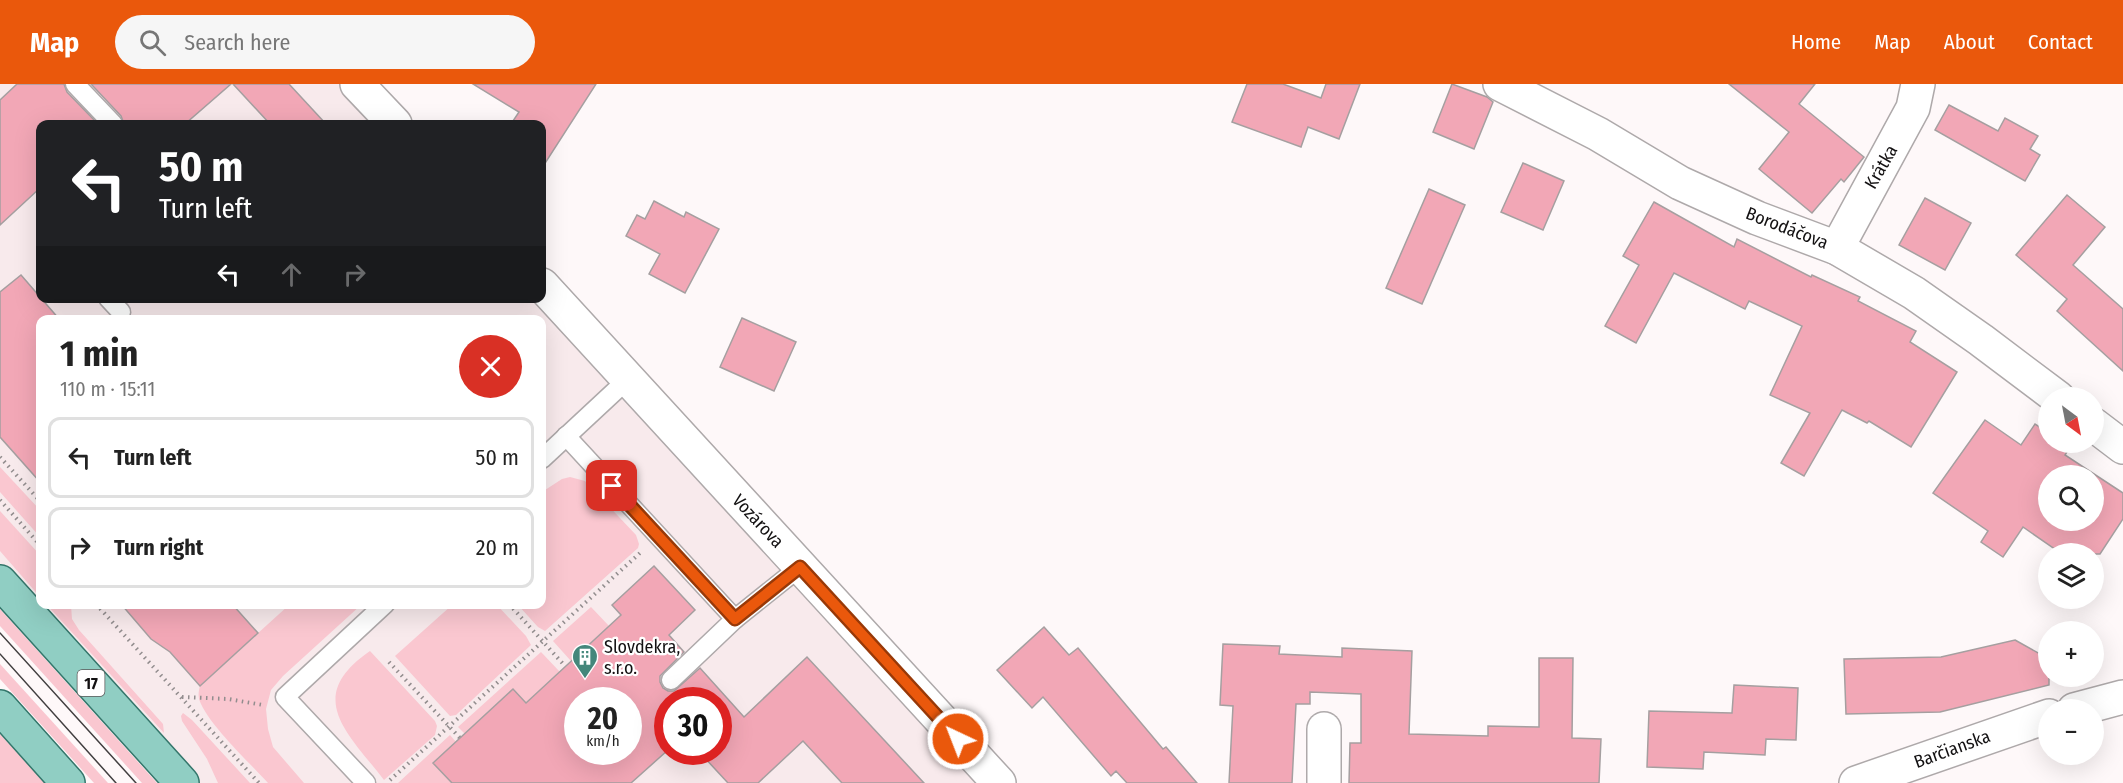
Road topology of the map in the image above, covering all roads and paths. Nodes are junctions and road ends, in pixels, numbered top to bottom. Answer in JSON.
{"nodes":[{"id":1,"x":75,"y":84,"type":"edge"},
{"id":2,"x":357,"y":84,"type":"edge"},
{"id":3,"x":1500,"y":84,"type":"edge"},
{"id":4,"x":1918,"y":84,"type":"edge"},
{"id":5,"x":109,"y":120,"type":"edge"},
{"id":6,"x":391,"y":120,"type":"edge"},
{"id":7,"x":1837,"y":248,"type":"junction"},
{"id":8,"x":546,"y":289,"type":"edge"},
{"id":9,"x":113,"y":303,"type":"edge"},
{"id":10,"x":121,"y":312,"type":"dead end"},
{"id":11,"x":628,"y":379,"type":"junction"},
{"id":12,"x":2044,"y":387,"type":"edge"},
{"id":13,"x":2104,"y":433,"type":"edge"},
{"id":14,"x":566,"y":436,"type":"junction"},
{"id":15,"x":2123,"y":447,"type":"edge"},
{"id":16,"x":546,"y":455,"type":"edge"},
{"id":17,"x":0,"y":457,"type":"edge"},
{"id":18,"x":36,"y":497,"type":"edge"},
{"id":19,"x":0,"y":500,"type":"edge"},
{"id":20,"x":658,"y":536,"type":"junction"},
{"id":21,"x":36,"y":540,"type":"edge"},
{"id":22,"x":800,"y":567,"type":"junction"},
{"id":23,"x":0,"y":582,"type":"edge"},
{"id":24,"x":101,"y":609,"type":"edge"},
{"id":25,"x":380,"y":609,"type":"edge"},
{"id":26,"x":513,"y":609,"type":"edge"},
{"id":27,"x":735,"y":619,"type":"junction"},
{"id":28,"x":542,"y":641,"type":"junction"},
{"id":29,"x":390,"y":662,"type":"dead end"},
{"id":30,"x":565,"y":666,"type":"dead end"},
{"id":31,"x":671,"y":680,"type":"dead end"},
{"id":32,"x":182,"y":697,"type":"junction"},
{"id":33,"x":2123,"y":697,"type":"edge"},
{"id":34,"x":2104,"y":702,"type":"edge"},
{"id":35,"x":294,"y":705,"type":"junction"},
{"id":36,"x":0,"y":707,"type":"edge"},
{"id":37,"x":2038,"y":720,"type":"edge"},
{"id":38,"x":449,"y":726,"type":"junction"},
{"id":39,"x":1324,"y":729,"type":"dead end"},
{"id":40,"x":460,"y":738,"type":"dead end"},
{"id":41,"x":68,"y":783,"type":"edge"},
{"id":42,"x":182,"y":783,"type":"edge"},
{"id":43,"x":259,"y":783,"type":"edge"},
{"id":44,"x":366,"y":783,"type":"edge"},
{"id":45,"x":387,"y":783,"type":"edge"},
{"id":46,"x":999,"y":783,"type":"edge"},
{"id":47,"x":1324,"y":783,"type":"edge"},
{"id":48,"x":1856,"y":783,"type":"edge"}],
"edges":[{"from":1,"to":5,"type":"lane"},
{"from":2,"to":6,"type":"street"},
{"from":3,"to":7,"type":"street","name":"Borodáčova"},
{"from":4,"to":7,"type":"street","name":"Krátka"},
{"from":7,"to":12,"type":"street","name":"Borodáčova"},
{"from":8,"to":11,"type":"street","name":"Vozárova"},
{"from":9,"to":10,"type":"lane"},
{"from":11,"to":14,"type":"lane"},
{"from":11,"to":22,"type":"street","name":"Vozárova"},
{"from":13,"to":15,"type":"street"},
{"from":14,"to":16,"type":"lane"},
{"from":14,"to":20,"type":"lane"},
{"from":17,"to":18,"type":"path"},
{"from":19,"to":21,"type":"path"},
{"from":20,"to":27,"type":"lane"},
{"from":20,"to":28,"type":"path"},
{"from":22,"to":27,"type":"lane"},
{"from":22,"to":46,"type":"street","name":"Vozárova"},
{"from":23,"to":42,"type":"main road","number":"17"},
{"from":24,"to":32,"type":"path"},
{"from":25,"to":35,"type":"lane"},
{"from":26,"to":28,"type":"path"},
{"from":27,"to":31,"type":"lane"},
{"from":28,"to":30,"type":"path"},
{"from":28,"to":38,"type":"path"},
{"from":29,"to":38,"type":"path"},
{"from":32,"to":35,"type":"path"},
{"from":32,"to":43,"type":"path"},
{"from":33,"to":34,"type":"street"},
{"from":35,"to":44,"type":"lane"},
{"from":36,"to":41,"type":"main road"},
{"from":37,"to":48,"type":"street","name":"Barčianska"},
{"from":38,"to":40,"type":"path"},
{"from":38,"to":45,"type":"path"},
{"from":39,"to":47,"type":"street"}]}
